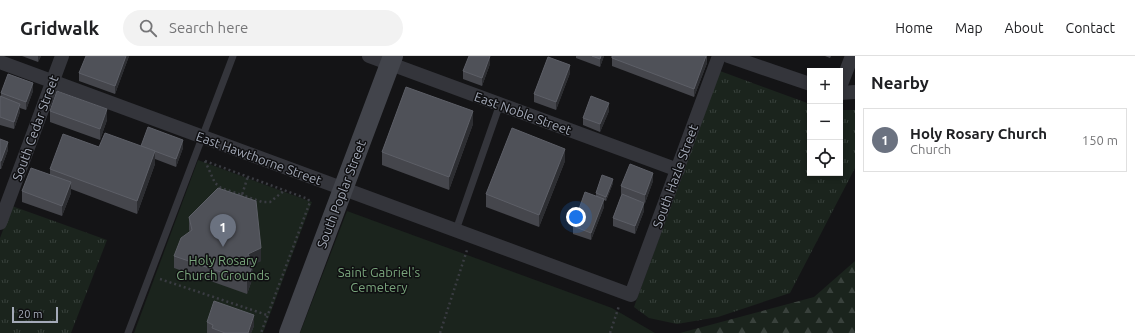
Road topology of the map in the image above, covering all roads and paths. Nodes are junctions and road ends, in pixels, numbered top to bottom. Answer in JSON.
{"nodes":[{"id":1,"x":62,"y":56,"type":"edge"},
{"id":2,"x":232,"y":56,"type":"edge"},
{"id":3,"x":369,"y":56,"type":"edge"},
{"id":4,"x":719,"y":56,"type":"edge"},
{"id":5,"x":728,"y":56,"type":"edge"},
{"id":6,"x":852,"y":56,"type":"edge"},
{"id":7,"x":392,"y":60,"type":"edge"},
{"id":8,"x":0,"y":62,"type":"edge"},
{"id":9,"x":843,"y":79,"type":"edge"},
{"id":10,"x":53,"y":82,"type":"junction"},
{"id":11,"x":807,"y":83,"type":"edge"},
{"id":12,"x":855,"y":92,"type":"edge"},
{"id":13,"x":843,"y":93,"type":"edge"},
{"id":14,"x":500,"y":104,"type":"junction"},
{"id":15,"x":202,"y":136,"type":"junction"},
{"id":16,"x":200,"y":159,"type":"dead end"},
{"id":17,"x":205,"y":161,"type":"junction"},
{"id":18,"x":678,"y":170,"type":"junction"},
{"id":19,"x":248,"y":176,"type":"junction"},
{"id":20,"x":343,"y":189,"type":"junction"},
{"id":21,"x":285,"y":190,"type":"junction"},
{"id":22,"x":242,"y":195,"type":"junction"},
{"id":23,"x":240,"y":199,"type":"edge"},
{"id":24,"x":4,"y":201,"type":"edge"},
{"id":25,"x":0,"y":223,"type":"edge"},
{"id":26,"x":456,"y":230,"type":"junction"},
{"id":27,"x":472,"y":236,"type":"junction"},
{"id":28,"x":153,"y":276,"type":"dead end"},
{"id":29,"x":628,"y":294,"type":"junction"},
{"id":30,"x":267,"y":315,"type":"junction"},
{"id":31,"x":128,"y":333,"type":"edge"},
{"id":32,"x":261,"y":333,"type":"edge"},
{"id":33,"x":289,"y":333,"type":"edge"},
{"id":34,"x":440,"y":333,"type":"edge"},
{"id":35,"x":610,"y":333,"type":"edge"}],
"edges":[{"from":1,"to":10,"type":"street","name":"South Cedar Street"},
{"from":2,"to":15,"type":"lane"},
{"from":3,"to":7,"type":"street","name":"East Noble Street"},
{"from":4,"to":18,"type":"street","name":"South Hazle Street"},
{"from":5,"to":11,"type":"street"},
{"from":6,"to":9,"type":"street"},
{"from":7,"to":14,"type":"street","name":"East Noble Street"},
{"from":7,"to":20,"type":"main road","name":"South Poplar Street"},
{"from":8,"to":10,"type":"street","name":"East Hawthorne Street"},
{"from":10,"to":15,"type":"street","name":"East Hawthorne Street"},
{"from":10,"to":24,"type":"street","name":"South Cedar Street"},
{"from":12,"to":13,"type":"street"},
{"from":14,"to":18,"type":"street","name":"East Noble Street"},
{"from":14,"to":26,"type":"lane"},
{"from":15,"to":20,"type":"street","name":"East Hawthorne Street"},
{"from":15,"to":31,"type":"lane"},
{"from":16,"to":17,"type":"path"},
{"from":17,"to":19,"type":"path"},
{"from":17,"to":22,"type":"path"},
{"from":18,"to":29,"type":"street","name":"South Hazle Street"},
{"from":19,"to":21,"type":"path"},
{"from":19,"to":22,"type":"path"},
{"from":20,"to":26,"type":"street","name":"East Hawthorne Street"},
{"from":20,"to":33,"type":"main road","name":"South Poplar Street"},
{"from":21,"to":22,"type":"path"},
{"from":21,"to":30,"type":"path"},
{"from":22,"to":23,"type":"path"},
{"from":24,"to":25,"type":"street","name":"South Cedar Street"},
{"from":26,"to":27,"type":"street","name":"East Hawthorne Street"},
{"from":27,"to":29,"type":"street","name":"East Hawthorne Street"},
{"from":27,"to":34,"type":"path"},
{"from":28,"to":30,"type":"path"},
{"from":29,"to":35,"type":"path"},
{"from":30,"to":32,"type":"path"}]}
